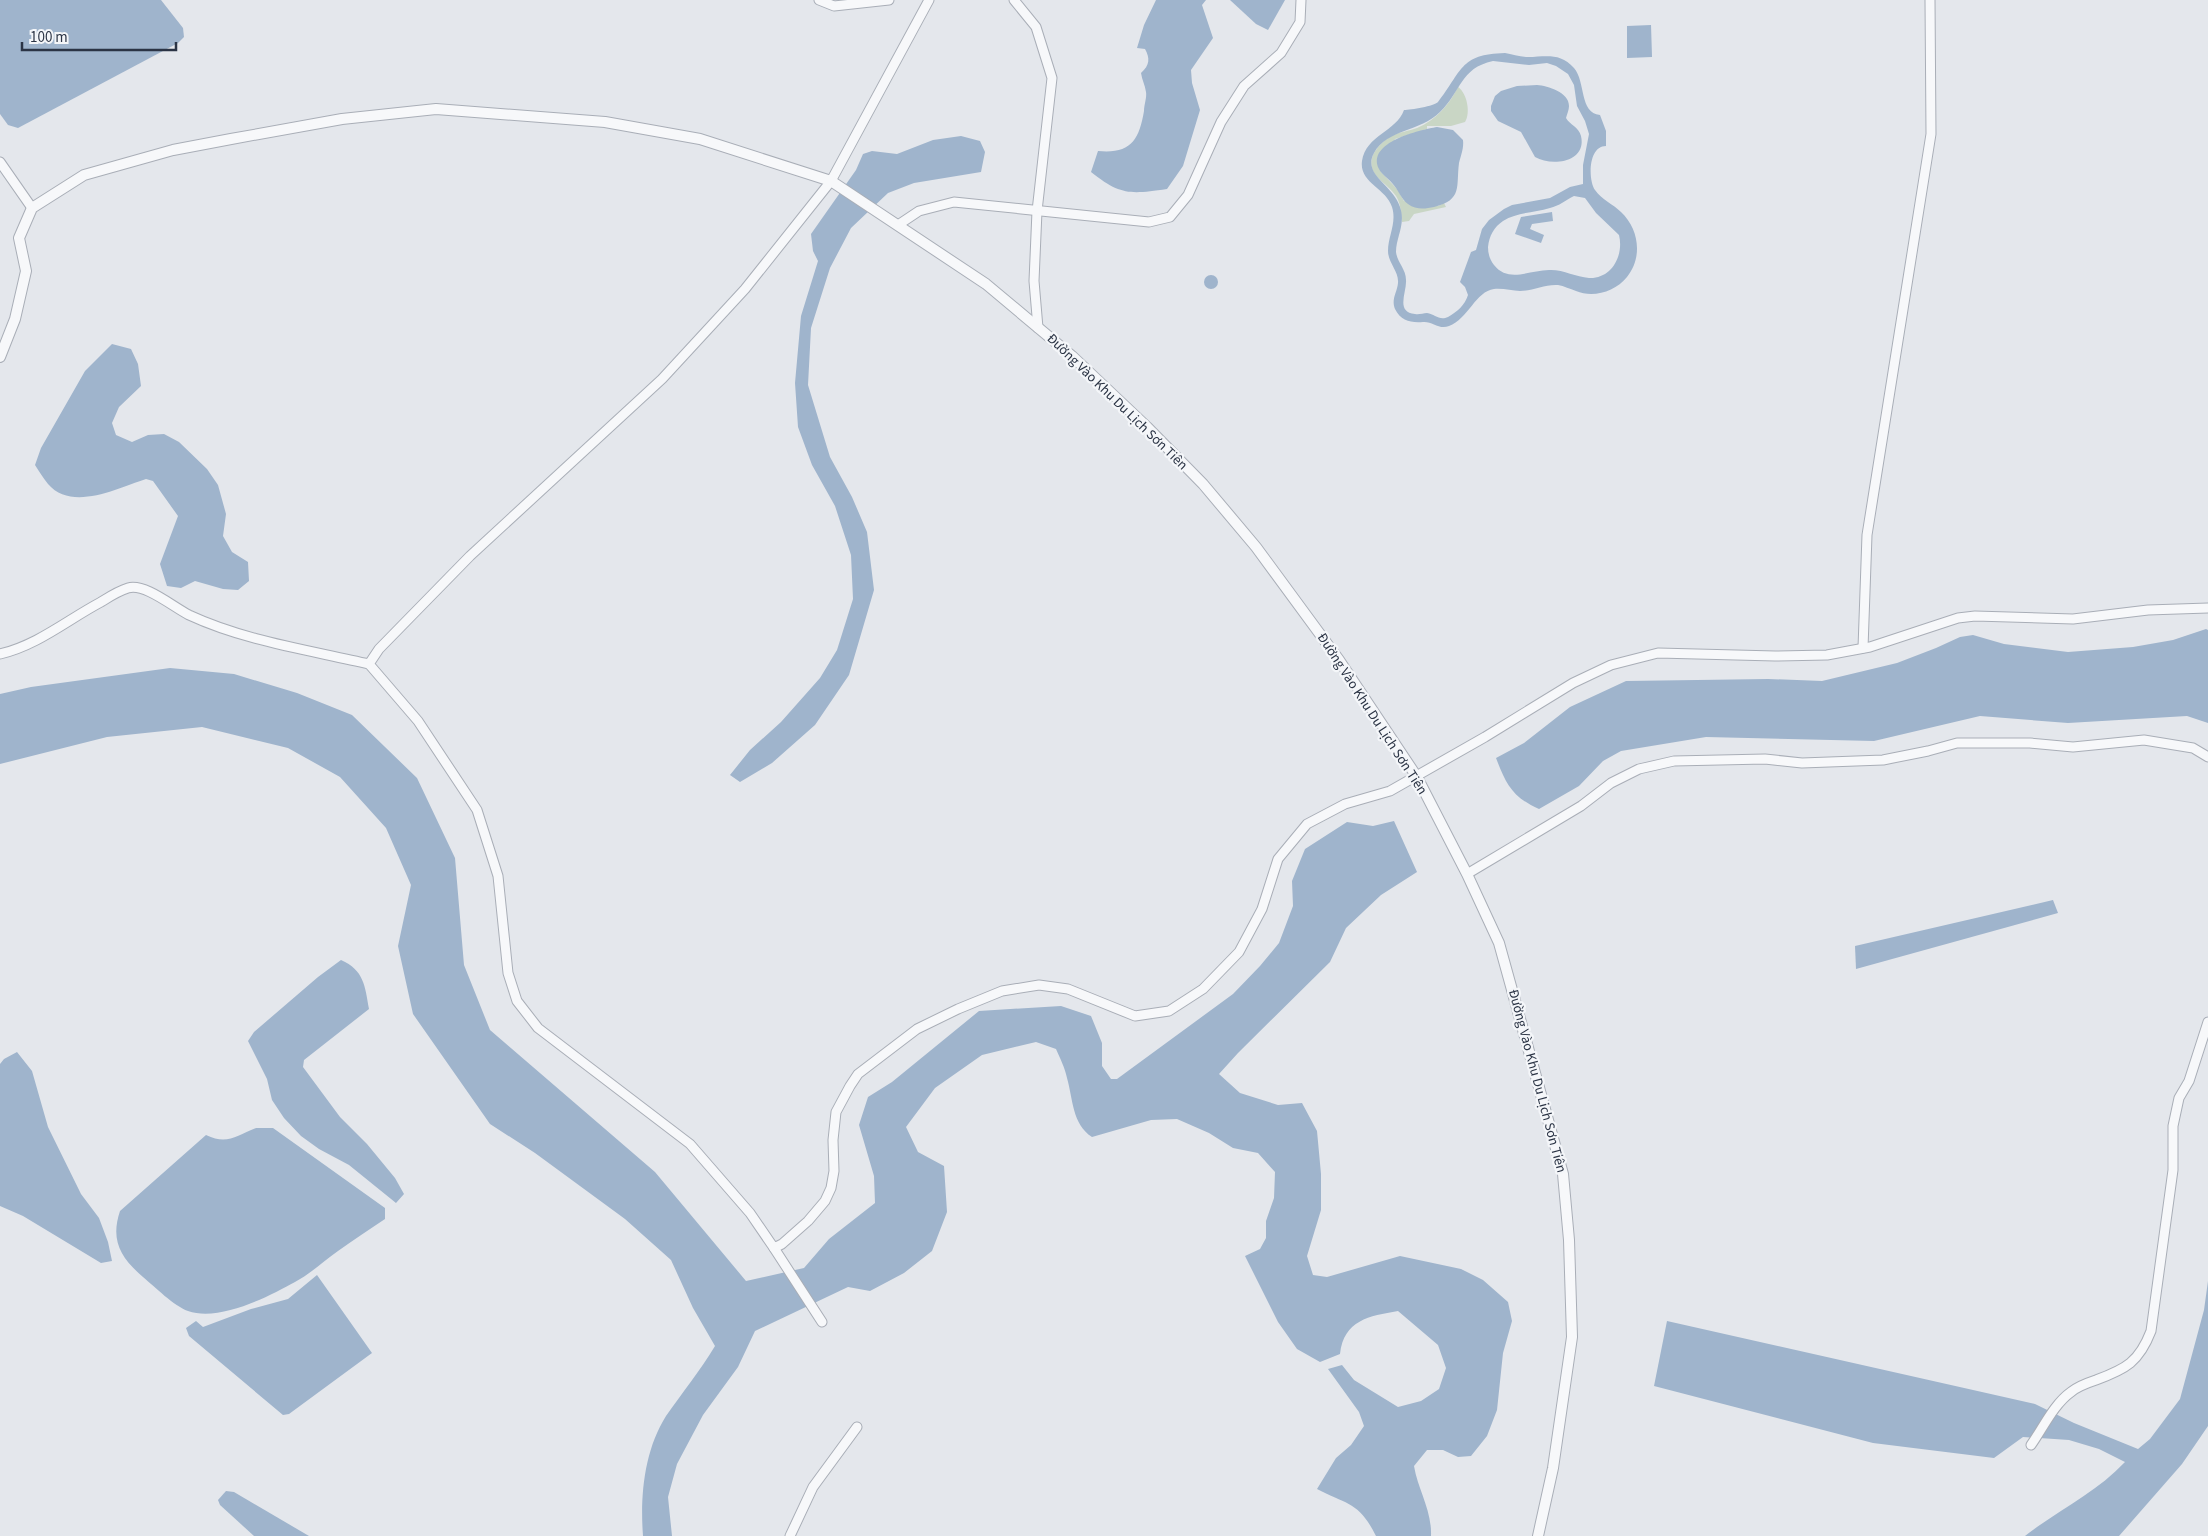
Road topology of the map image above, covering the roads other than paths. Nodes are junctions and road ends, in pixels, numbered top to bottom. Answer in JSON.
{"nodes":[{"id":1,"x":819,"y":0,"type":"edge"},
{"id":2,"x":890,"y":0,"type":"edge"},
{"id":3,"x":929,"y":0,"type":"edge"},
{"id":4,"x":1014,"y":0,"type":"edge"},
{"id":5,"x":1301,"y":0,"type":"edge"},
{"id":6,"x":1930,"y":0,"type":"edge"},
{"id":7,"x":0,"y":162,"type":"edge"},
{"id":8,"x":831,"y":182,"type":"junction"},
{"id":9,"x":32,"y":208,"type":"junction"},
{"id":10,"x":1037,"y":211,"type":"junction"},
{"id":11,"x":898,"y":225,"type":"junction"},
{"id":12,"x":1038,"y":328,"type":"junction"},
{"id":13,"x":0,"y":357,"type":"edge"},
{"id":14,"x":2208,"y":608,"type":"edge"},
{"id":15,"x":1863,"y":648,"type":"junction"},
{"id":16,"x":0,"y":654,"type":"edge"},
{"id":17,"x":369,"y":664,"type":"junction"},
{"id":18,"x":2208,"y":757,"type":"edge"},
{"id":19,"x":1417,"y":776,"type":"junction"},
{"id":20,"x":1467,"y":874,"type":"junction"},
{"id":21,"x":2208,"y":1022,"type":"edge"},
{"id":22,"x":774,"y":1248,"type":"junction"},
{"id":23,"x":822,"y":1322,"type":"dead end"},
{"id":24,"x":858,"y":1427,"type":"dead end"},
{"id":25,"x":2031,"y":1445,"type":"dead end"},
{"id":26,"x":790,"y":1536,"type":"edge"},
{"id":27,"x":1538,"y":1536,"type":"edge"}],
"edges":[{"from":1,"to":2,"type":"street"},
{"from":3,"to":8,"type":"street"},
{"from":4,"to":10,"type":"street"},
{"from":5,"to":10,"type":"street"},
{"from":6,"to":15,"type":"street"},
{"from":7,"to":9,"type":"street"},
{"from":8,"to":9,"type":"street","name":"Đường Vào Khu Du Lịch Sơn Tiên"},
{"from":8,"to":11,"type":"street","name":"Đường Vào Khu Du Lịch Sơn Tiên"},
{"from":8,"to":17,"type":"street"},
{"from":9,"to":13,"type":"street"},
{"from":10,"to":11,"type":"street"},
{"from":10,"to":12,"type":"street"},
{"from":11,"to":12,"type":"street","name":"Đường Vào Khu Du Lịch Sơn Tiên"},
{"from":12,"to":19,"type":"street","name":"Đường Vào Khu Du Lịch Sơn Tiên"},
{"from":14,"to":15,"type":"street"},
{"from":15,"to":19,"type":"street"},
{"from":16,"to":17,"type":"street"},
{"from":17,"to":22,"type":"street"},
{"from":18,"to":20,"type":"street"},
{"from":19,"to":20,"type":"street","name":"Đường Vào Khu Du Lịch Sơn Tiên"},
{"from":19,"to":22,"type":"street"},
{"from":20,"to":27,"type":"street","name":"Đường Vào Khu Du Lịch Sơn Tiên"},
{"from":21,"to":25,"type":"street"},
{"from":22,"to":23,"type":"street"},
{"from":24,"to":26,"type":"street"}]}
